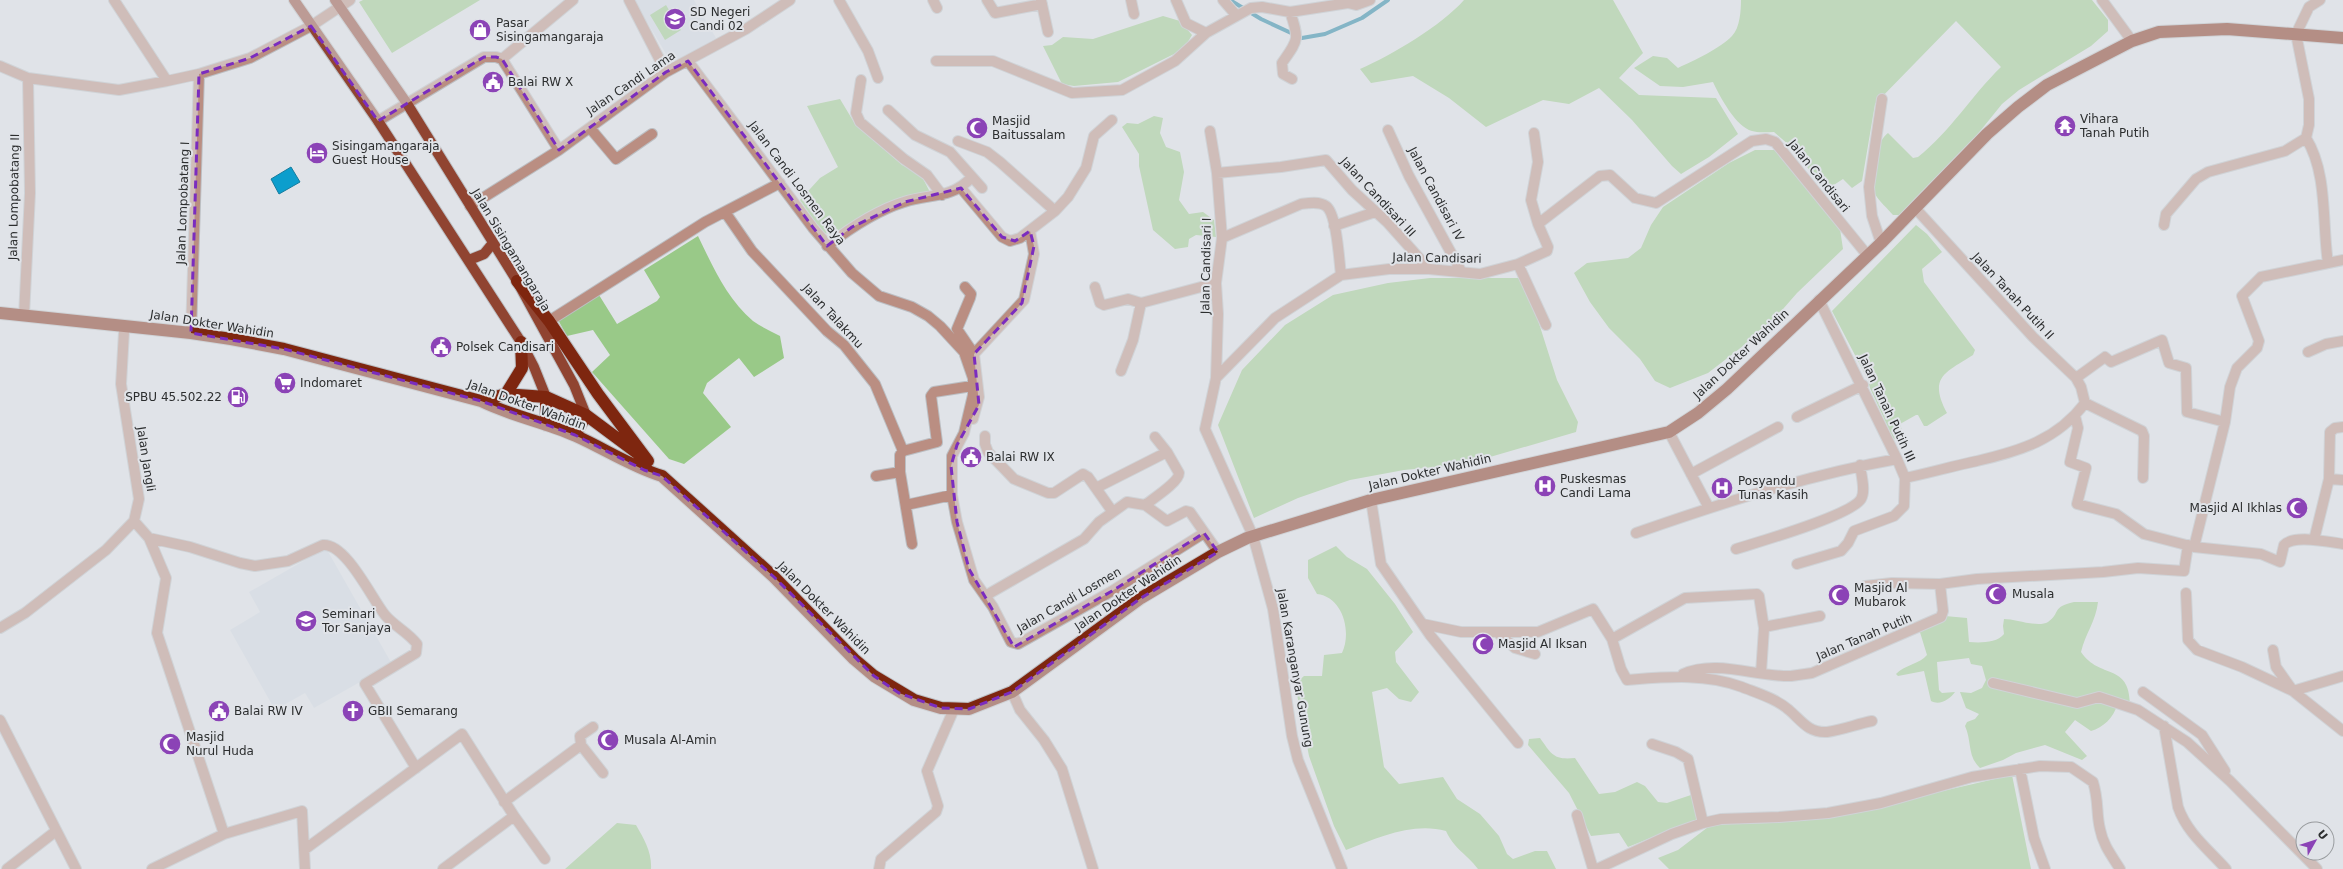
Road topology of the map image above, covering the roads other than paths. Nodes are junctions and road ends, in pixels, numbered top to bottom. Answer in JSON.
{"nodes":[{"id":1,"x":114,"y":0,"type":"edge"},
{"id":2,"x":294,"y":0,"type":"edge"},
{"id":3,"x":350,"y":0,"type":"edge"},
{"id":4,"x":573,"y":0,"type":"edge"},
{"id":5,"x":629,"y":0,"type":"edge"},
{"id":6,"x":790,"y":0,"type":"edge"},
{"id":7,"x":839,"y":0,"type":"edge"},
{"id":8,"x":987,"y":0,"type":"edge"},
{"id":9,"x":1131,"y":0,"type":"edge"},
{"id":10,"x":1176,"y":0,"type":"edge"},
{"id":11,"x":1223,"y":0,"type":"edge"},
{"id":12,"x":1370,"y":0,"type":"edge"},
{"id":13,"x":2102,"y":0,"type":"edge"},
{"id":14,"x":2320,"y":0,"type":"edge"},
{"id":15,"x":1041,"y":2,"type":"edge"},
{"id":16,"x":1347,"y":2,"type":"edge"},
{"id":17,"x":338,"y":4,"type":"edge"},
{"id":18,"x":1290,"y":12,"type":"junction"},
{"id":19,"x":1134,"y":14,"type":"dead end"},
{"id":20,"x":1236,"y":15,"type":"junction"},
{"id":21,"x":310,"y":26,"type":"junction"},
{"id":22,"x":1048,"y":32,"type":"dead end"},
{"id":23,"x":1206,"y":33,"type":"junction"},
{"id":24,"x":2296,"y":34,"type":"junction"},
{"id":25,"x":2343,"y":38,"type":"edge"},
{"id":26,"x":2132,"y":41,"type":"junction"},
{"id":27,"x":502,"y":59,"type":"junction"},
{"id":28,"x":688,"y":61,"type":"junction"},
{"id":29,"x":936,"y":61,"type":"dead end"},
{"id":30,"x":0,"y":66,"type":"edge"},
{"id":31,"x":666,"y":72,"type":"junction"},
{"id":32,"x":199,"y":74,"type":"junction"},
{"id":33,"x":28,"y":78,"type":"junction"},
{"id":34,"x":878,"y":78,"type":"dead end"},
{"id":35,"x":1292,"y":79,"type":"dead end"},
{"id":36,"x":861,"y":80,"type":"dead end"},
{"id":37,"x":167,"y":81,"type":"junction"},
{"id":38,"x":1882,"y":99,"type":"dead end"},
{"id":39,"x":406,"y":102,"type":"junction"},
{"id":40,"x":888,"y":110,"type":"dead end"},
{"id":41,"x":1112,"y":120,"type":"dead end"},
{"id":42,"x":378,"y":122,"type":"junction"},
{"id":43,"x":590,"y":128,"type":"junction"},
{"id":44,"x":1388,"y":130,"type":"dead end"},
{"id":45,"x":1210,"y":131,"type":"dead end"},
{"id":46,"x":1534,"y":133,"type":"dead end"},
{"id":47,"x":652,"y":134,"type":"dead end"},
{"id":48,"x":2306,"y":138,"type":"junction"},
{"id":49,"x":958,"y":141,"type":"dead end"},
{"id":50,"x":559,"y":150,"type":"junction"},
{"id":51,"x":1217,"y":173,"type":"junction"},
{"id":52,"x":972,"y":177,"type":"junction"},
{"id":53,"x":780,"y":183,"type":"junction"},
{"id":54,"x":961,"y":188,"type":"junction"},
{"id":55,"x":982,"y":188,"type":"dead end"},
{"id":56,"x":942,"y":195,"type":"junction"},
{"id":57,"x":470,"y":206,"type":"junction"},
{"id":58,"x":1916,"y":209,"type":"junction"},
{"id":59,"x":1055,"y":211,"type":"junction"},
{"id":60,"x":725,"y":212,"type":"junction"},
{"id":61,"x":1375,"y":212,"type":"junction"},
{"id":62,"x":1538,"y":224,"type":"junction"},
{"id":63,"x":2164,"y":225,"type":"dead end"},
{"id":64,"x":1334,"y":226,"type":"junction"},
{"id":65,"x":1030,"y":232,"type":"junction"},
{"id":66,"x":1222,"y":238,"type":"junction"},
{"id":67,"x":493,"y":243,"type":"junction"},
{"id":68,"x":1882,"y":243,"type":"junction"},
{"id":69,"x":827,"y":246,"type":"junction"},
{"id":70,"x":1868,"y":256,"type":"junction"},
{"id":71,"x":469,"y":260,"type":"junction"},
{"id":72,"x":2343,"y":260,"type":"edge"},
{"id":73,"x":2328,"y":263,"type":"junction"},
{"id":74,"x":1518,"y":264,"type":"junction"},
{"id":75,"x":1429,"y":269,"type":"junction"},
{"id":76,"x":1461,"y":271,"type":"junction"},
{"id":77,"x":1341,"y":275,"type":"junction"},
{"id":78,"x":517,"y":281,"type":"junction"},
{"id":79,"x":1216,"y":283,"type":"junction"},
{"id":80,"x":965,"y":287,"type":"dead end"},
{"id":81,"x":1095,"y":287,"type":"dead end"},
{"id":82,"x":1819,"y":300,"type":"junction"},
{"id":83,"x":1141,"y":303,"type":"junction"},
{"id":84,"x":0,"y":313,"type":"edge"},
{"id":85,"x":24,"y":316,"type":"junction"},
{"id":86,"x":548,"y":321,"type":"junction"},
{"id":87,"x":1546,"y":325,"type":"dead end"},
{"id":88,"x":126,"y":326,"type":"junction"},
{"id":89,"x":191,"y":332,"type":"junction"},
{"id":90,"x":2343,"y":341,"type":"edge"},
{"id":91,"x":521,"y":342,"type":"junction"},
{"id":92,"x":2308,"y":352,"type":"dead end"},
{"id":93,"x":974,"y":354,"type":"junction"},
{"id":94,"x":1121,"y":370,"type":"dead end"},
{"id":95,"x":1216,"y":378,"type":"junction"},
{"id":96,"x":2076,"y":378,"type":"junction"},
{"id":97,"x":1863,"y":385,"type":"junction"},
{"id":98,"x":972,"y":386,"type":"junction"},
{"id":99,"x":506,"y":394,"type":"junction"},
{"id":100,"x":546,"y":397,"type":"junction"},
{"id":101,"x":481,"y":401,"type":"junction"},
{"id":102,"x":2086,"y":403,"type":"junction"},
{"id":103,"x":586,"y":415,"type":"junction"},
{"id":104,"x":2075,"y":416,"type":"junction"},
{"id":105,"x":1798,"y":417,"type":"dead end"},
{"id":106,"x":2225,"y":422,"type":"junction"},
{"id":107,"x":546,"y":426,"type":"junction"},
{"id":108,"x":1778,"y":427,"type":"dead end"},
{"id":109,"x":2343,"y":427,"type":"edge"},
{"id":110,"x":1669,"y":432,"type":"junction"},
{"id":111,"x":964,"y":433,"type":"junction"},
{"id":112,"x":575,"y":435,"type":"junction"},
{"id":113,"x":985,"y":436,"type":"dead end"},
{"id":114,"x":1154,"y":437,"type":"dead end"},
{"id":115,"x":902,"y":451,"type":"junction"},
{"id":116,"x":1167,"y":452,"type":"junction"},
{"id":117,"x":1897,"y":459,"type":"junction"},
{"id":118,"x":648,"y":461,"type":"junction"},
{"id":119,"x":1860,"y":465,"type":"junction"},
{"id":120,"x":900,"y":472,"type":"junction"},
{"id":121,"x":1691,"y":474,"type":"junction"},
{"id":122,"x":662,"y":476,"type":"junction"},
{"id":123,"x":876,"y":476,"type":"dead end"},
{"id":124,"x":1905,"y":478,"type":"junction"},
{"id":125,"x":2143,"y":478,"type":"dead end"},
{"id":126,"x":2329,"y":479,"type":"junction"},
{"id":127,"x":2343,"y":480,"type":"edge"},
{"id":128,"x":1096,"y":488,"type":"junction"},
{"id":129,"x":952,"y":495,"type":"junction"},
{"id":130,"x":1371,"y":500,"type":"junction"},
{"id":131,"x":906,"y":505,"type":"junction"},
{"id":132,"x":1146,"y":505,"type":"junction"},
{"id":133,"x":1709,"y":508,"type":"junction"},
{"id":134,"x":1112,"y":511,"type":"junction"},
{"id":135,"x":134,"y":521,"type":"junction"},
{"id":136,"x":1636,"y":532,"type":"dead end"},
{"id":137,"x":1204,"y":533,"type":"junction"},
{"id":138,"x":1253,"y":536,"type":"junction"},
{"id":139,"x":149,"y":538,"type":"junction"},
{"id":140,"x":2314,"y":540,"type":"junction"},
{"id":141,"x":912,"y":544,"type":"dead end"},
{"id":142,"x":2343,"y":544,"type":"edge"},
{"id":143,"x":2191,"y":546,"type":"junction"},
{"id":144,"x":1736,"y":549,"type":"dead end"},
{"id":145,"x":1218,"y":552,"type":"junction"},
{"id":146,"x":1797,"y":564,"type":"dead end"},
{"id":147,"x":1940,"y":584,"type":"junction"},
{"id":148,"x":1866,"y":586,"type":"dead end"},
{"id":149,"x":2186,"y":593,"type":"dead end"},
{"id":150,"x":985,"y":596,"type":"junction"},
{"id":151,"x":1820,"y":616,"type":"dead end"},
{"id":152,"x":1423,"y":624,"type":"junction"},
{"id":153,"x":0,"y":628,"type":"edge"},
{"id":154,"x":1764,"y":631,"type":"junction"},
{"id":155,"x":1497,"y":632,"type":"junction"},
{"id":156,"x":1612,"y":639,"type":"junction"},
{"id":157,"x":2273,"y":650,"type":"dead end"},
{"id":158,"x":1535,"y":654,"type":"dead end"},
{"id":159,"x":1761,"y":673,"type":"junction"},
{"id":160,"x":1678,"y":676,"type":"junction"},
{"id":161,"x":2343,"y":676,"type":"edge"},
{"id":162,"x":1993,"y":682,"type":"dead end"},
{"id":163,"x":2293,"y":691,"type":"junction"},
{"id":164,"x":1012,"y":692,"type":"junction"},
{"id":165,"x":2143,"y":692,"type":"dead end"},
{"id":166,"x":954,"y":709,"type":"junction"},
{"id":167,"x":0,"y":720,"type":"edge"},
{"id":168,"x":1872,"y":721,"type":"dead end"},
{"id":169,"x":2164,"y":726,"type":"junction"},
{"id":170,"x":593,"y":728,"type":"dead end"},
{"id":171,"x":2343,"y":731,"type":"edge"},
{"id":172,"x":1518,"y":743,"type":"dead end"},
{"id":173,"x":1652,"y":744,"type":"dead end"},
{"id":174,"x":581,"y":745,"type":"junction"},
{"id":175,"x":416,"y":768,"type":"junction"},
{"id":176,"x":2020,"y":769,"type":"junction"},
{"id":177,"x":603,"y":773,"type":"dead end"},
{"id":178,"x":2230,"y":781,"type":"junction"},
{"id":179,"x":504,"y":802,"type":"junction"},
{"id":180,"x":1577,"y":815,"type":"dead end"},
{"id":181,"x":514,"y":816,"type":"junction"},
{"id":182,"x":1703,"y":823,"type":"junction"},
{"id":183,"x":56,"y":831,"type":"junction"},
{"id":184,"x":224,"y":834,"type":"junction"},
{"id":185,"x":304,"y":850,"type":"junction"},
{"id":186,"x":545,"y":859,"type":"dead end"},
{"id":187,"x":7,"y":869,"type":"edge"},
{"id":188,"x":76,"y":869,"type":"edge"},
{"id":189,"x":152,"y":869,"type":"edge"},
{"id":190,"x":305,"y":869,"type":"edge"},
{"id":191,"x":443,"y":869,"type":"edge"},
{"id":192,"x":879,"y":869,"type":"edge"},
{"id":193,"x":1093,"y":869,"type":"edge"},
{"id":194,"x":1342,"y":869,"type":"edge"},
{"id":195,"x":1593,"y":869,"type":"edge"},
{"id":196,"x":1597,"y":869,"type":"edge"},
{"id":197,"x":2045,"y":869,"type":"edge"},
{"id":198,"x":2120,"y":869,"type":"edge"},
{"id":199,"x":2226,"y":869,"type":"edge"},
{"id":200,"x":2317,"y":869,"type":"edge"}],
"edges":[{"from":1,"to":37,"type":"street"},
{"from":2,"to":21,"type":"main road"},
{"from":3,"to":17,"type":"street"},
{"from":4,"to":27,"type":"street"},
{"from":5,"to":31,"type":"street"},
{"from":6,"to":28,"type":"street","name":"Jalan Candi Lama"},
{"from":7,"to":34,"type":"street"},
{"from":8,"to":15,"type":"street"},
{"from":9,"to":19,"type":"street"},
{"from":10,"to":23,"type":"street"},
{"from":11,"to":20,"type":"street"},
{"from":12,"to":16,"type":"street"},
{"from":13,"to":26,"type":"street"},
{"from":14,"to":24,"type":"street"},
{"from":15,"to":22,"type":"street"},
{"from":16,"to":18,"type":"street"},
{"from":17,"to":21,"type":"street"},
{"from":17,"to":39,"type":"main road","name":"Jalan Sisingamangaraja"},
{"from":18,"to":20,"type":"street"},
{"from":18,"to":35,"type":"street"},
{"from":20,"to":23,"type":"street"},
{"from":21,"to":32,"type":"street"},
{"from":21,"to":42,"type":"main road"},
{"from":23,"to":29,"type":"street"},
{"from":24,"to":25,"type":"highway","name":"Jalan Dokter Wahidin"},
{"from":24,"to":26,"type":"highway","name":"Jalan Dokter Wahidin"},
{"from":24,"to":48,"type":"street"},
{"from":26,"to":58,"type":"highway","name":"Jalan Dokter Wahidin"},
{"from":27,"to":39,"type":"street"},
{"from":27,"to":50,"type":"street"},
{"from":28,"to":31,"type":"street","name":"Jalan Candi Lama"},
{"from":28,"to":53,"type":"street","name":"Jalan Candi Losmen Raya"},
{"from":30,"to":33,"type":"street"},
{"from":31,"to":43,"type":"street","name":"Jalan Candi Lama"},
{"from":32,"to":37,"type":"street"},
{"from":32,"to":89,"type":"street","name":"Jalan Lompobatang I"},
{"from":33,"to":37,"type":"street"},
{"from":33,"to":85,"type":"street","name":"Jalan Lompobatang II"},
{"from":36,"to":56,"type":"street"},
{"from":38,"to":68,"type":"street"},
{"from":39,"to":42,"type":"street"},
{"from":39,"to":57,"type":"main road","name":"Jalan Sisingamangaraja"},
{"from":40,"to":52,"type":"street"},
{"from":41,"to":59,"type":"street"},
{"from":42,"to":71,"type":"main road"},
{"from":43,"to":47,"type":"street","name":"Jalan Candi Lama"},
{"from":43,"to":50,"type":"street","name":"Jalan Candi Lama"},
{"from":44,"to":76,"type":"street","name":"Jalan Candisari IV"},
{"from":45,"to":51,"type":"street","name":"Jalan Candisari I"},
{"from":46,"to":62,"type":"street"},
{"from":48,"to":63,"type":"street"},
{"from":48,"to":73,"type":"street"},
{"from":49,"to":59,"type":"street"},
{"from":50,"to":57,"type":"street","name":"Jalan Candi Lama"},
{"from":51,"to":61,"type":"street","name":"Jalan Candisari III"},
{"from":51,"to":66,"type":"street","name":"Jalan Candisari I"},
{"from":52,"to":54,"type":"street"},
{"from":52,"to":55,"type":"street"},
{"from":53,"to":60,"type":"street"},
{"from":53,"to":69,"type":"street","name":"Jalan Candi Losmen Raya"},
{"from":54,"to":56,"type":"street"},
{"from":54,"to":65,"type":"street"},
{"from":56,"to":69,"type":"street"},
{"from":57,"to":67,"type":"main road","name":"Jalan Sisingamangaraja"},
{"from":58,"to":68,"type":"highway","name":"Jalan Dokter Wahidin"},
{"from":58,"to":96,"type":"street","name":"Jalan Tanah Putih II"},
{"from":59,"to":65,"type":"street"},
{"from":60,"to":86,"type":"street"},
{"from":60,"to":115,"type":"street","name":"Jalan Talakmu"},
{"from":61,"to":64,"type":"street"},
{"from":61,"to":75,"type":"street","name":"Jalan Candisari III"},
{"from":62,"to":70,"type":"street","name":"Jalan Candisari"},
{"from":62,"to":74,"type":"street","name":"Jalan Candisari"},
{"from":64,"to":66,"type":"street"},
{"from":64,"to":77,"type":"street"},
{"from":65,"to":93,"type":"street"},
{"from":66,"to":79,"type":"street","name":"Jalan Candisari I"},
{"from":67,"to":71,"type":"main road"},
{"from":67,"to":78,"type":"main road","name":"Jalan Sisingamangaraja"},
{"from":68,"to":70,"type":"highway","name":"Jalan Dokter Wahidin"},
{"from":69,"to":98,"type":"street","name":"Jalan Candi Losmen Raya"},
{"from":70,"to":82,"type":"highway","name":"Jalan Dokter Wahidin"},
{"from":71,"to":91,"type":"main road"},
{"from":72,"to":73,"type":"street"},
{"from":73,"to":106,"type":"street"},
{"from":74,"to":76,"type":"street","name":"Jalan Candisari"},
{"from":74,"to":87,"type":"street"},
{"from":75,"to":76,"type":"street","name":"Jalan Candisari"},
{"from":75,"to":77,"type":"street","name":"Jalan Candisari"},
{"from":77,"to":95,"type":"street","name":"Jalan Candisari"},
{"from":78,"to":86,"type":"highway"},
{"from":78,"to":103,"type":"main road","name":"Jalan Sisingamangaraja"},
{"from":79,"to":83,"type":"street"},
{"from":79,"to":95,"type":"street","name":"Jalan Candisari I"},
{"from":80,"to":93,"type":"street"},
{"from":81,"to":83,"type":"street"},
{"from":82,"to":97,"type":"street","name":"Jalan Tanah Putih III"},
{"from":82,"to":110,"type":"highway","name":"Jalan Dokter Wahidin"},
{"from":83,"to":94,"type":"street"},
{"from":84,"to":85,"type":"highway","name":"Jalan Dokter Wahidin"},
{"from":85,"to":88,"type":"highway","name":"Jalan Dokter Wahidin"},
{"from":86,"to":118,"type":"highway"},
{"from":88,"to":89,"type":"highway","name":"Jalan Dokter Wahidin"},
{"from":88,"to":135,"type":"street","name":"Jalan Jangli"},
{"from":89,"to":101,"type":"highway","name":"Jalan Dokter Wahidin"},
{"from":90,"to":92,"type":"street"},
{"from":91,"to":99,"type":"highway"},
{"from":91,"to":100,"type":"main road"},
{"from":93,"to":111,"type":"street"},
{"from":95,"to":138,"type":"street"},
{"from":96,"to":102,"type":"street","name":"Jalan Tanah Putih II"},
{"from":96,"to":106,"type":"street"},
{"from":97,"to":105,"type":"street"},
{"from":97,"to":117,"type":"street","name":"Jalan Tanah Putih III"},
{"from":98,"to":111,"type":"street","name":"Jalan Candi Losmen Raya"},
{"from":98,"to":115,"type":"street"},
{"from":99,"to":100,"type":"highway"},
{"from":99,"to":101,"type":"highway"},
{"from":100,"to":103,"type":"highway"},
{"from":100,"to":107,"type":"highway"},
{"from":101,"to":107,"type":"highway","name":"Jalan Dokter Wahidin"},
{"from":102,"to":104,"type":"street","name":"Jalan Tanah Putih III"},
{"from":102,"to":125,"type":"street"},
{"from":103,"to":112,"type":"highway"},
{"from":103,"to":118,"type":"highway"},
{"from":104,"to":124,"type":"street","name":"Jalan Tanah Putih III"},
{"from":104,"to":143,"type":"street"},
{"from":106,"to":143,"type":"street"},
{"from":107,"to":112,"type":"highway","name":"Jalan Dokter Wahidin"},
{"from":108,"to":121,"type":"street"},
{"from":109,"to":126,"type":"street"},
{"from":110,"to":121,"type":"street"},
{"from":110,"to":130,"type":"highway","name":"Jalan Dokter Wahidin"},
{"from":111,"to":129,"type":"street","name":"Jalan Candi Losmen Raya"},
{"from":112,"to":122,"type":"highway","name":"Jalan Dokter Wahidin"},
{"from":113,"to":128,"type":"street"},
{"from":114,"to":116,"type":"street"},
{"from":115,"to":120,"type":"street"},
{"from":116,"to":128,"type":"street"},
{"from":116,"to":132,"type":"street"},
{"from":117,"to":119,"type":"street"},
{"from":117,"to":124,"type":"street","name":"Jalan Tanah Putih III"},
{"from":118,"to":122,"type":"highway"},
{"from":119,"to":133,"type":"street"},
{"from":119,"to":144,"type":"street"},
{"from":120,"to":123,"type":"street"},
{"from":120,"to":131,"type":"street"},
{"from":121,"to":133,"type":"street"},
{"from":122,"to":166,"type":"highway","name":"Jalan Dokter Wahidin"},
{"from":124,"to":146,"type":"street"},
{"from":126,"to":127,"type":"street"},
{"from":126,"to":140,"type":"street"},
{"from":128,"to":134,"type":"street"},
{"from":129,"to":131,"type":"street"},
{"from":129,"to":150,"type":"street","name":"Jalan Candi Losmen Raya"},
{"from":130,"to":138,"type":"highway","name":"Jalan Dokter Wahidin"},
{"from":130,"to":152,"type":"street"},
{"from":131,"to":141,"type":"street"},
{"from":132,"to":134,"type":"street"},
{"from":132,"to":137,"type":"street"},
{"from":133,"to":136,"type":"street"},
{"from":134,"to":150,"type":"street"},
{"from":135,"to":139,"type":"street"},
{"from":135,"to":153,"type":"street"},
{"from":137,"to":145,"type":"street"},
{"from":137,"to":150,"type":"street","name":"Jalan Candi Losmen"},
{"from":138,"to":145,"type":"highway","name":"Jalan Dokter Wahidin"},
{"from":138,"to":194,"type":"street","name":"Jalan Karanganyar Gunung"},
{"from":139,"to":175,"type":"street"},
{"from":139,"to":184,"type":"street"},
{"from":140,"to":142,"type":"street"},
{"from":140,"to":143,"type":"street"},
{"from":143,"to":147,"type":"street"},
{"from":145,"to":164,"type":"highway","name":"Jalan Dokter Wahidin"},
{"from":147,"to":148,"type":"street"},
{"from":147,"to":159,"type":"street","name":"Jalan Tanah Putih"},
{"from":149,"to":163,"type":"street"},
{"from":151,"to":154,"type":"street"},
{"from":152,"to":155,"type":"street"},
{"from":152,"to":172,"type":"street"},
{"from":154,"to":156,"type":"street"},
{"from":154,"to":159,"type":"street"},
{"from":155,"to":156,"type":"street"},
{"from":155,"to":158,"type":"street"},
{"from":156,"to":160,"type":"street"},
{"from":157,"to":163,"type":"street"},
{"from":159,"to":160,"type":"street","name":"Jalan Tanah Putih"},
{"from":160,"to":168,"type":"street"},
{"from":161,"to":163,"type":"street"},
{"from":162,"to":169,"type":"street"},
{"from":163,"to":171,"type":"street"},
{"from":164,"to":166,"type":"highway","name":"Jalan Dokter Wahidin"},
{"from":164,"to":193,"type":"street"},
{"from":165,"to":178,"type":"street"},
{"from":166,"to":192,"type":"street"},
{"from":167,"to":183,"type":"street"},
{"from":169,"to":178,"type":"street"},
{"from":169,"to":199,"type":"street"},
{"from":170,"to":174,"type":"street"},
{"from":173,"to":182,"type":"street"},
{"from":174,"to":177,"type":"street"},
{"from":174,"to":179,"type":"street"},
{"from":175,"to":179,"type":"street"},
{"from":175,"to":185,"type":"street"},
{"from":176,"to":182,"type":"street"},
{"from":176,"to":197,"type":"street"},
{"from":176,"to":198,"type":"street"},
{"from":178,"to":200,"type":"street"},
{"from":179,"to":181,"type":"street"},
{"from":180,"to":195,"type":"street"},
{"from":181,"to":186,"type":"street"},
{"from":181,"to":191,"type":"street"},
{"from":182,"to":196,"type":"street"},
{"from":183,"to":187,"type":"street"},
{"from":183,"to":188,"type":"street"},
{"from":184,"to":185,"type":"street"},
{"from":184,"to":189,"type":"street"},
{"from":185,"to":190,"type":"street"}]}
